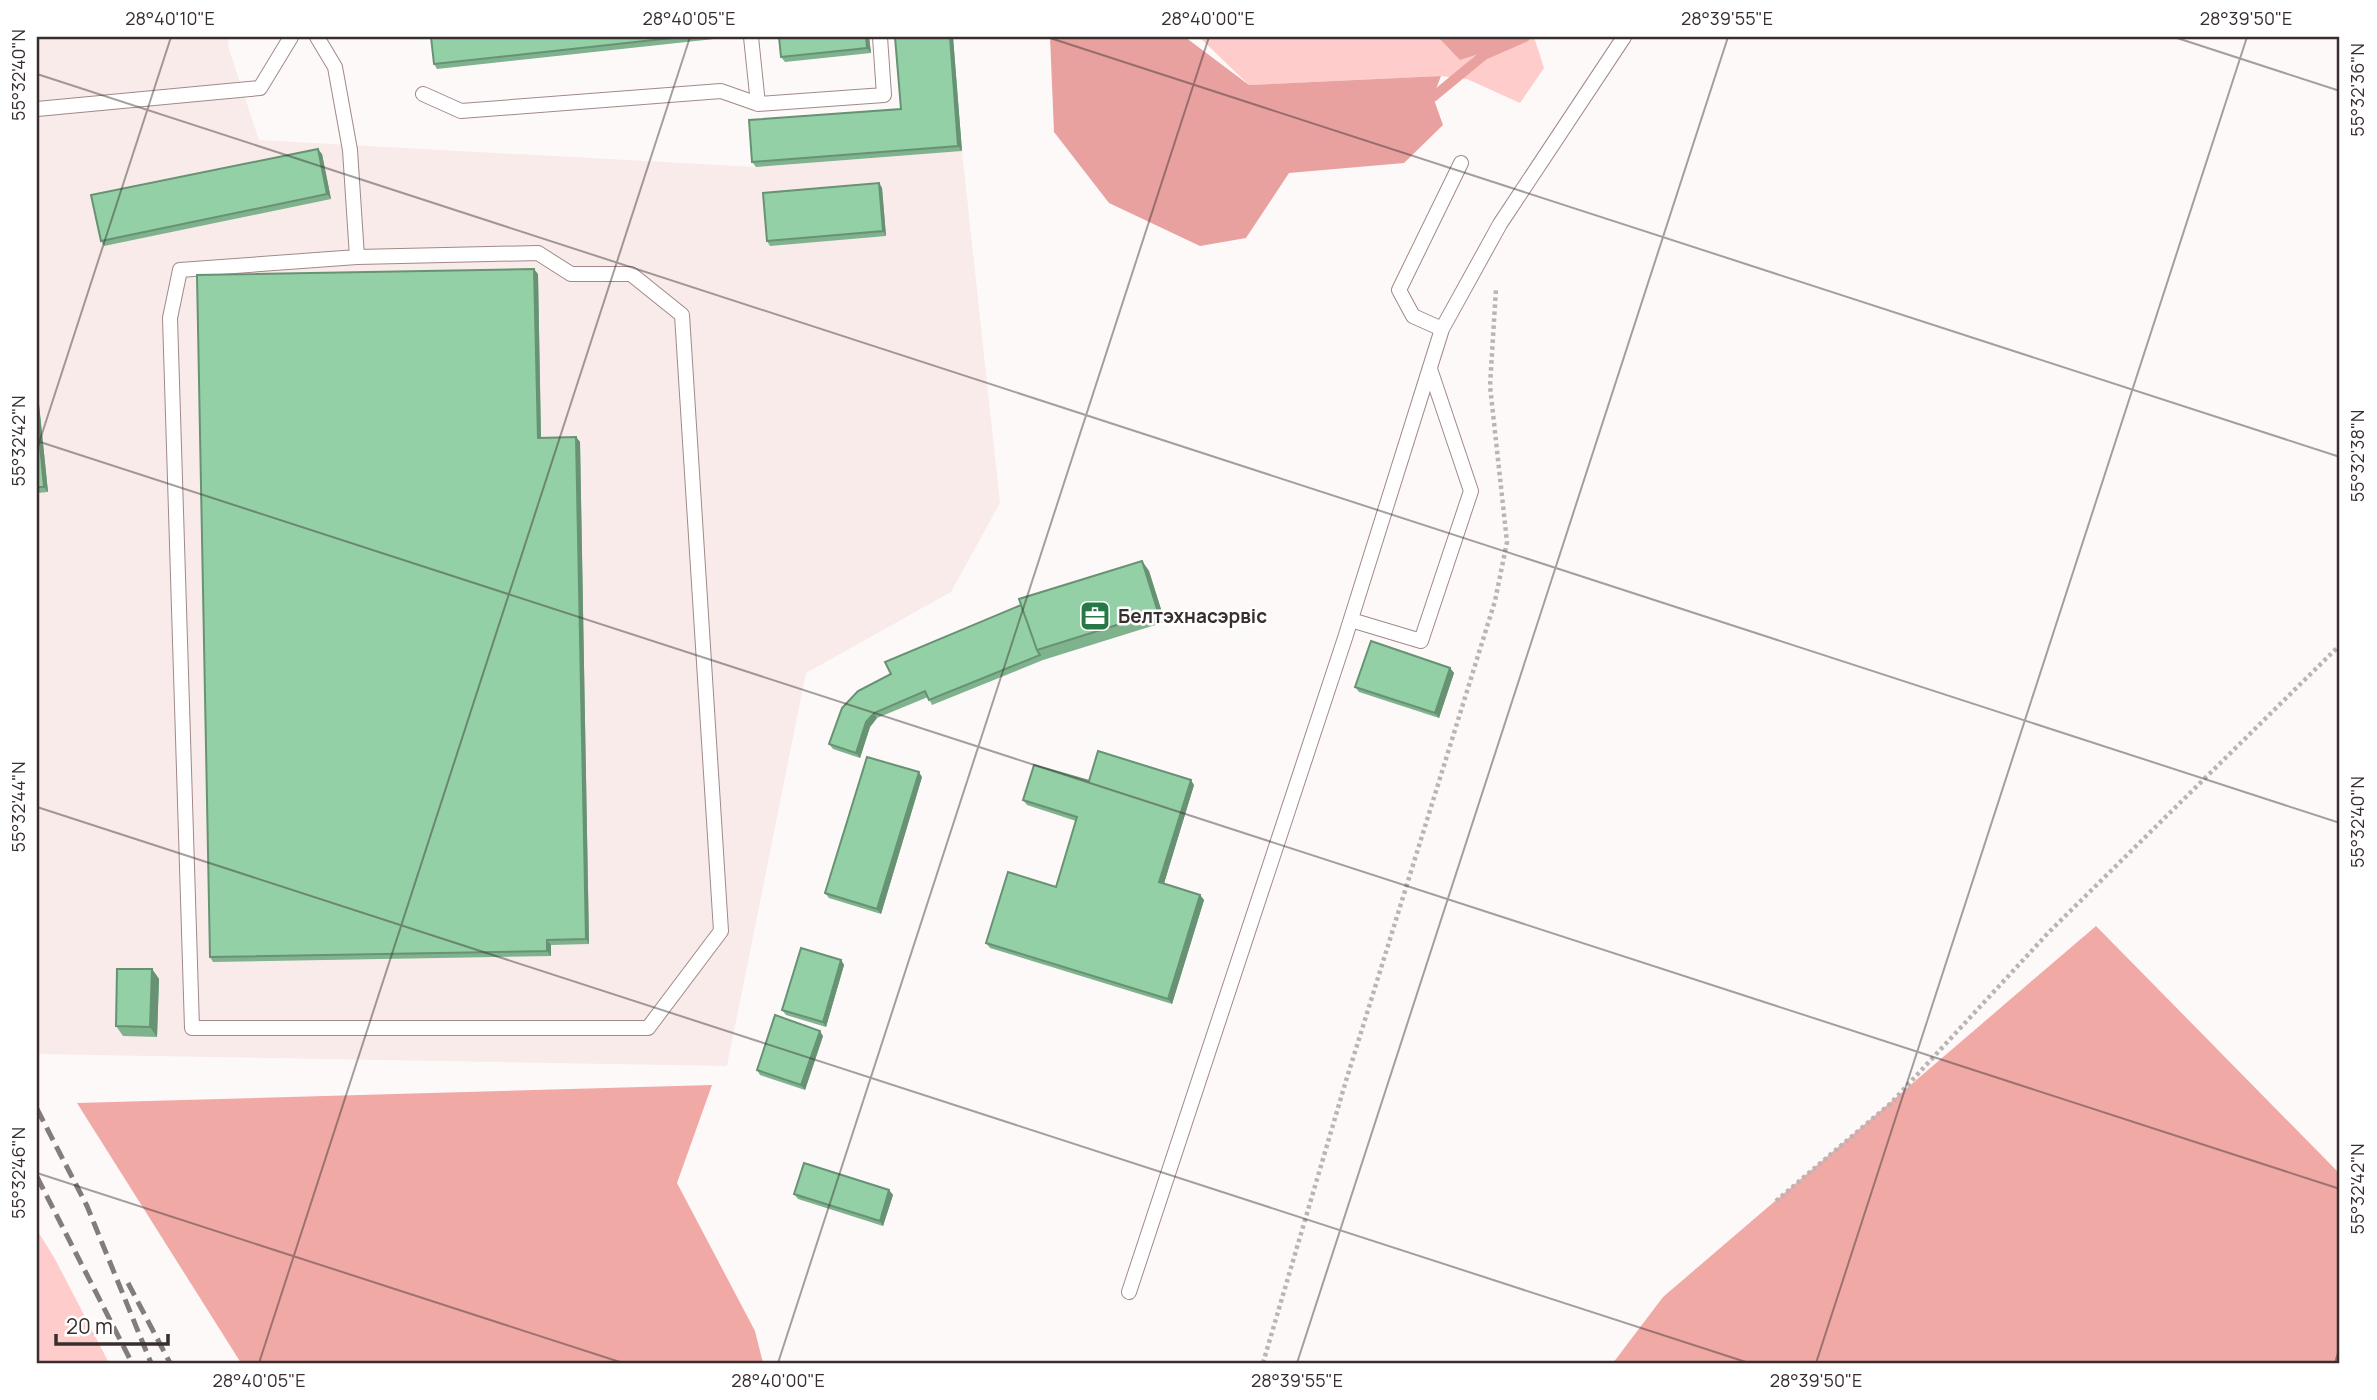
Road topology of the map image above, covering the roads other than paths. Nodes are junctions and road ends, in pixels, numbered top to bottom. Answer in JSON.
{"nodes":[{"id":1,"x":291,"y":37,"type":"edge"},
{"id":2,"x":317,"y":37,"type":"edge"},
{"id":3,"x":751,"y":37,"type":"edge"},
{"id":4,"x":880,"y":37,"type":"edge"},
{"id":5,"x":1625,"y":37,"type":"edge"},
{"id":6,"x":423,"y":94,"type":"dead end"},
{"id":7,"x":758,"y":104,"type":"junction"},
{"id":8,"x":37,"y":109,"type":"edge"},
{"id":9,"x":1461,"y":163,"type":"dead end"},
{"id":10,"x":357,"y":257,"type":"junction"},
{"id":11,"x":1442,"y":328,"type":"junction"},
{"id":12,"x":1430,"y":369,"type":"junction"},
{"id":13,"x":1351,"y":620,"type":"junction"},
{"id":14,"x":1129,"y":1292,"type":"dead end"}],
"edges":[{"from":1,"to":8,"type":"lane"},
{"from":2,"to":10,"type":"lane"},
{"from":3,"to":7,"type":"lane"},
{"from":4,"to":7,"type":"lane"},
{"from":5,"to":11,"type":"lane"},
{"from":6,"to":7,"type":"lane"},
{"from":9,"to":11,"type":"lane"},
{"from":10,"to":10,"type":"lane"},
{"from":11,"to":12,"type":"lane"},
{"from":12,"to":13,"type":"lane"},
{"from":12,"to":13,"type":"lane"},
{"from":13,"to":14,"type":"lane"}]}
